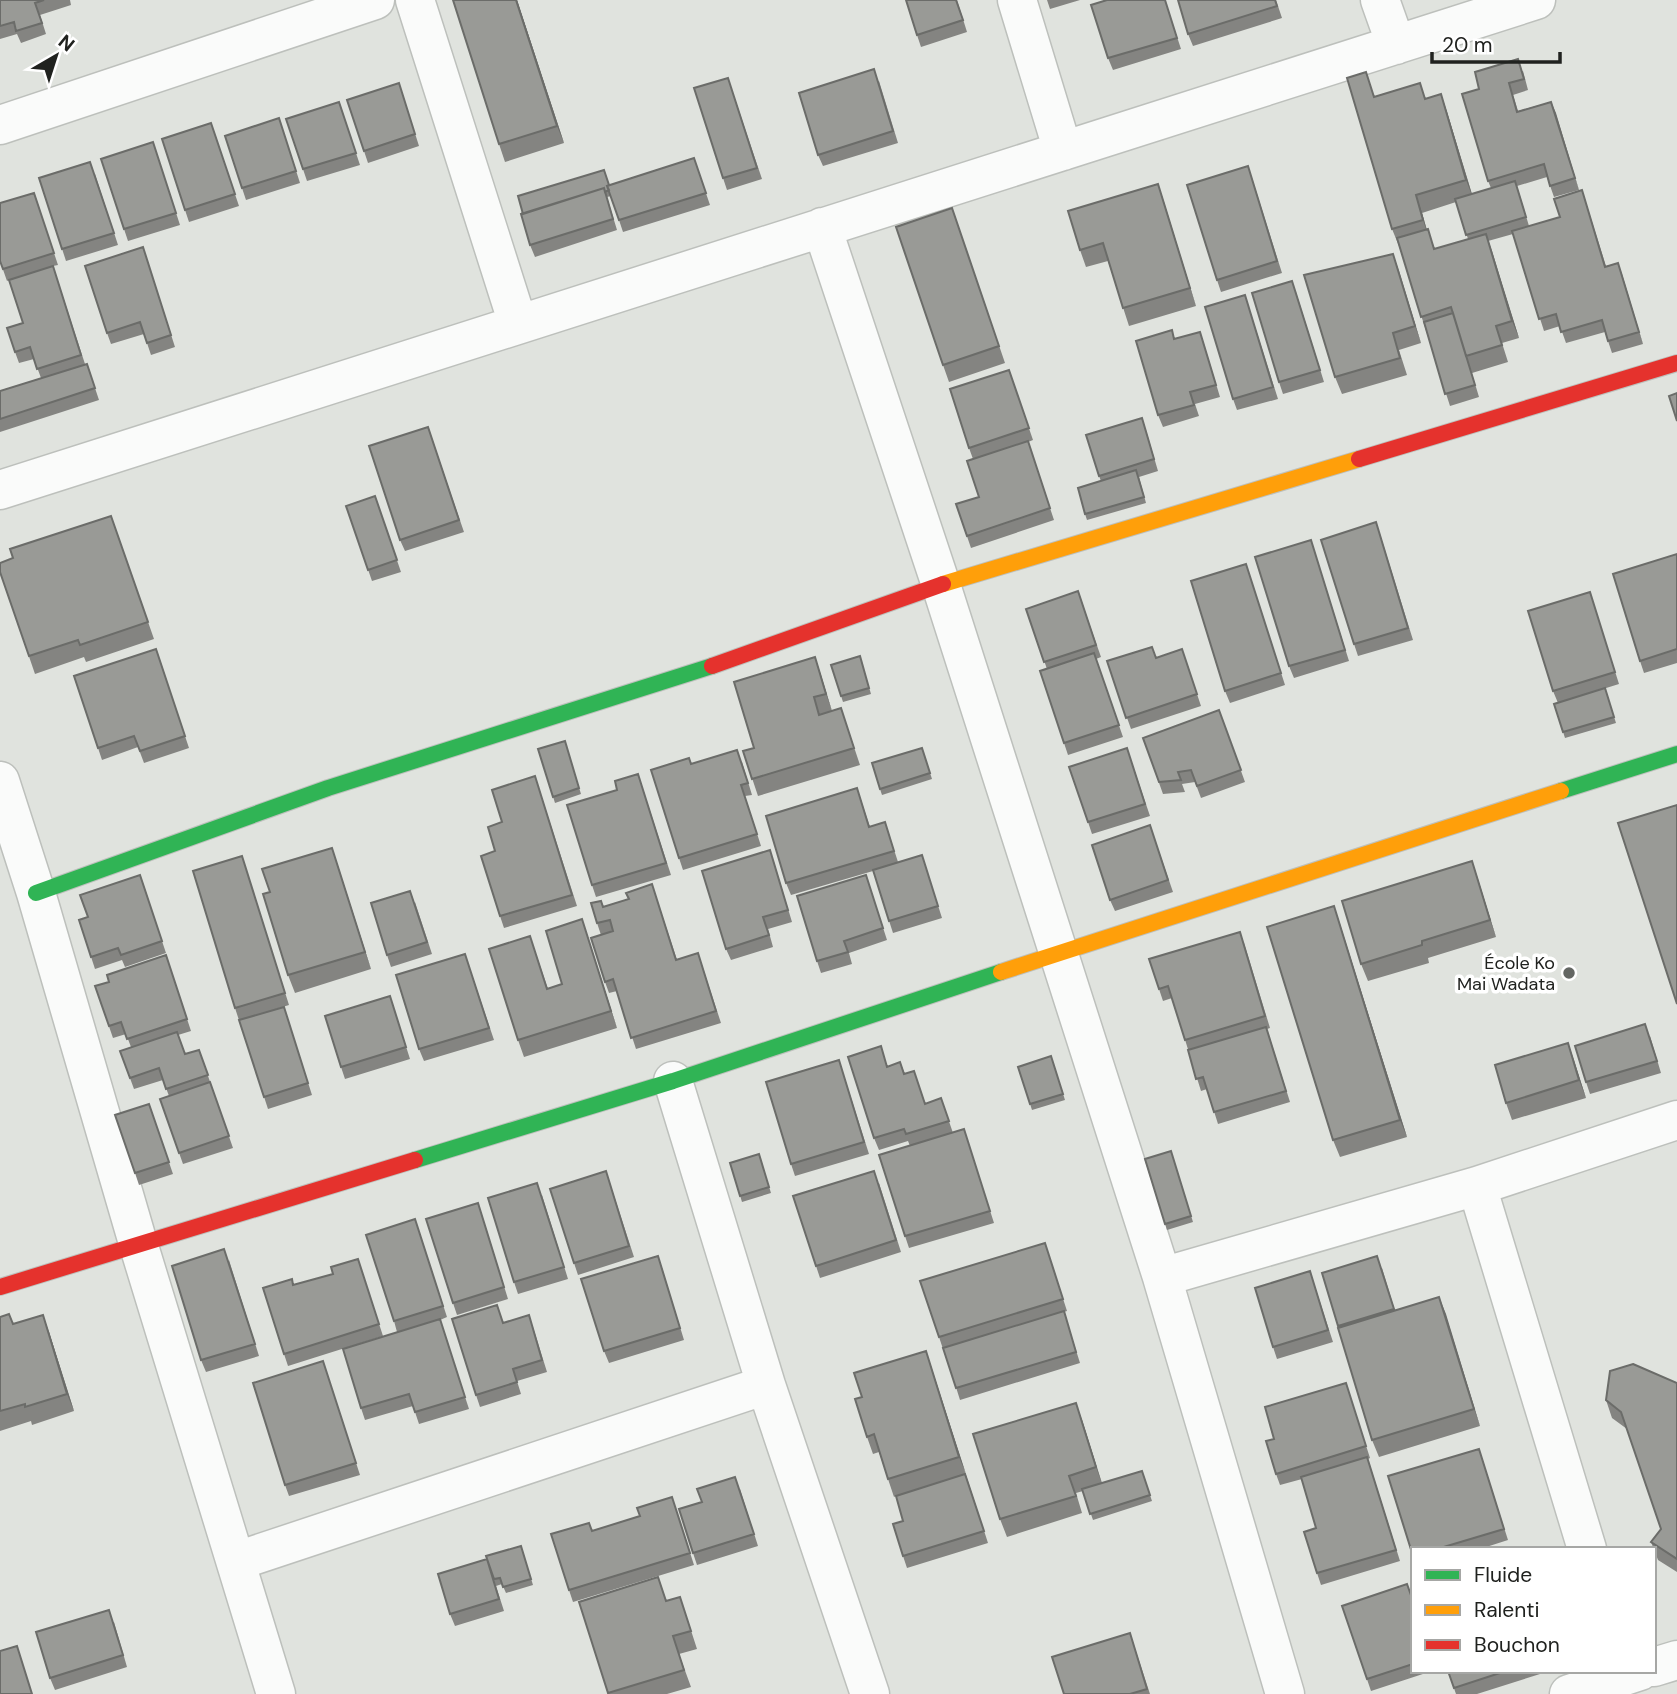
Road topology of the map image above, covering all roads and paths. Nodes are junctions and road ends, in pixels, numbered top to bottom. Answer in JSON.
{"nodes":[{"id":1,"x":375,"y":0,"type":"edge"},
{"id":2,"x":415,"y":0,"type":"edge"},
{"id":3,"x":1017,"y":0,"type":"edge"},
{"id":4,"x":1380,"y":0,"type":"edge"},
{"id":5,"x":1536,"y":0,"type":"edge"},
{"id":6,"x":1396,"y":45,"type":"junction"},
{"id":7,"x":0,"y":125,"type":"edge"},
{"id":8,"x":1063,"y":151,"type":"junction"},
{"id":9,"x":822,"y":228,"type":"junction"},
{"id":10,"x":518,"y":324,"type":"junction"},
{"id":11,"x":1677,"y":363,"type":"edge"},
{"id":12,"x":0,"y":490,"type":"edge"},
{"id":13,"x":941,"y":585,"type":"junction"},
{"id":14,"x":1677,"y":754,"type":"edge"},
{"id":15,"x":0,"y":781,"type":"edge"},
{"id":16,"x":36,"y":893,"type":"junction"},
{"id":17,"x":1059,"y":952,"type":"junction"},
{"id":18,"x":673,"y":1081,"type":"junction"},
{"id":19,"x":1677,"y":1120,"type":"edge"},
{"id":20,"x":1476,"y":1186,"type":"junction"},
{"id":21,"x":138,"y":1243,"type":"junction"},
{"id":22,"x":1162,"y":1278,"type":"junction"},
{"id":23,"x":0,"y":1287,"type":"edge"},
{"id":24,"x":766,"y":1385,"type":"junction"},
{"id":25,"x":1586,"y":1547,"type":"edge"},
{"id":26,"x":237,"y":1561,"type":"junction"},
{"id":27,"x":1677,"y":1660,"type":"edge"},
{"id":28,"x":1656,"y":1666,"type":"edge"},
{"id":29,"x":1630,"y":1673,"type":"edge"},
{"id":30,"x":276,"y":1694,"type":"edge"},
{"id":31,"x":870,"y":1694,"type":"edge"},
{"id":32,"x":1285,"y":1694,"type":"edge"},
{"id":33,"x":1569,"y":1694,"type":"edge"}],
"edges":[{"from":1,"to":7,"type":"street"},
{"from":2,"to":10,"type":"street"},
{"from":3,"to":8,"type":"street"},
{"from":4,"to":6,"type":"street"},
{"from":5,"to":6,"type":"street"},
{"from":6,"to":8,"type":"street"},
{"from":8,"to":9,"type":"street"},
{"from":9,"to":10,"type":"street"},
{"from":9,"to":13,"type":"street"},
{"from":10,"to":12,"type":"street"},
{"from":11,"to":13,"type":"street"},
{"from":13,"to":16,"type":"street"},
{"from":13,"to":17,"type":"street"},
{"from":14,"to":17,"type":"street"},
{"from":15,"to":16,"type":"street"},
{"from":16,"to":21,"type":"street"},
{"from":17,"to":18,"type":"street"},
{"from":17,"to":22,"type":"street"},
{"from":18,"to":21,"type":"street"},
{"from":18,"to":24,"type":"street"},
{"from":19,"to":20,"type":"street"},
{"from":20,"to":22,"type":"street"},
{"from":20,"to":25,"type":"street"},
{"from":21,"to":23,"type":"street"},
{"from":21,"to":26,"type":"street"},
{"from":22,"to":32,"type":"street"},
{"from":24,"to":26,"type":"street"},
{"from":24,"to":31,"type":"street"},
{"from":26,"to":30,"type":"street"},
{"from":27,"to":28,"type":"street"},
{"from":29,"to":33,"type":"street"}]}
